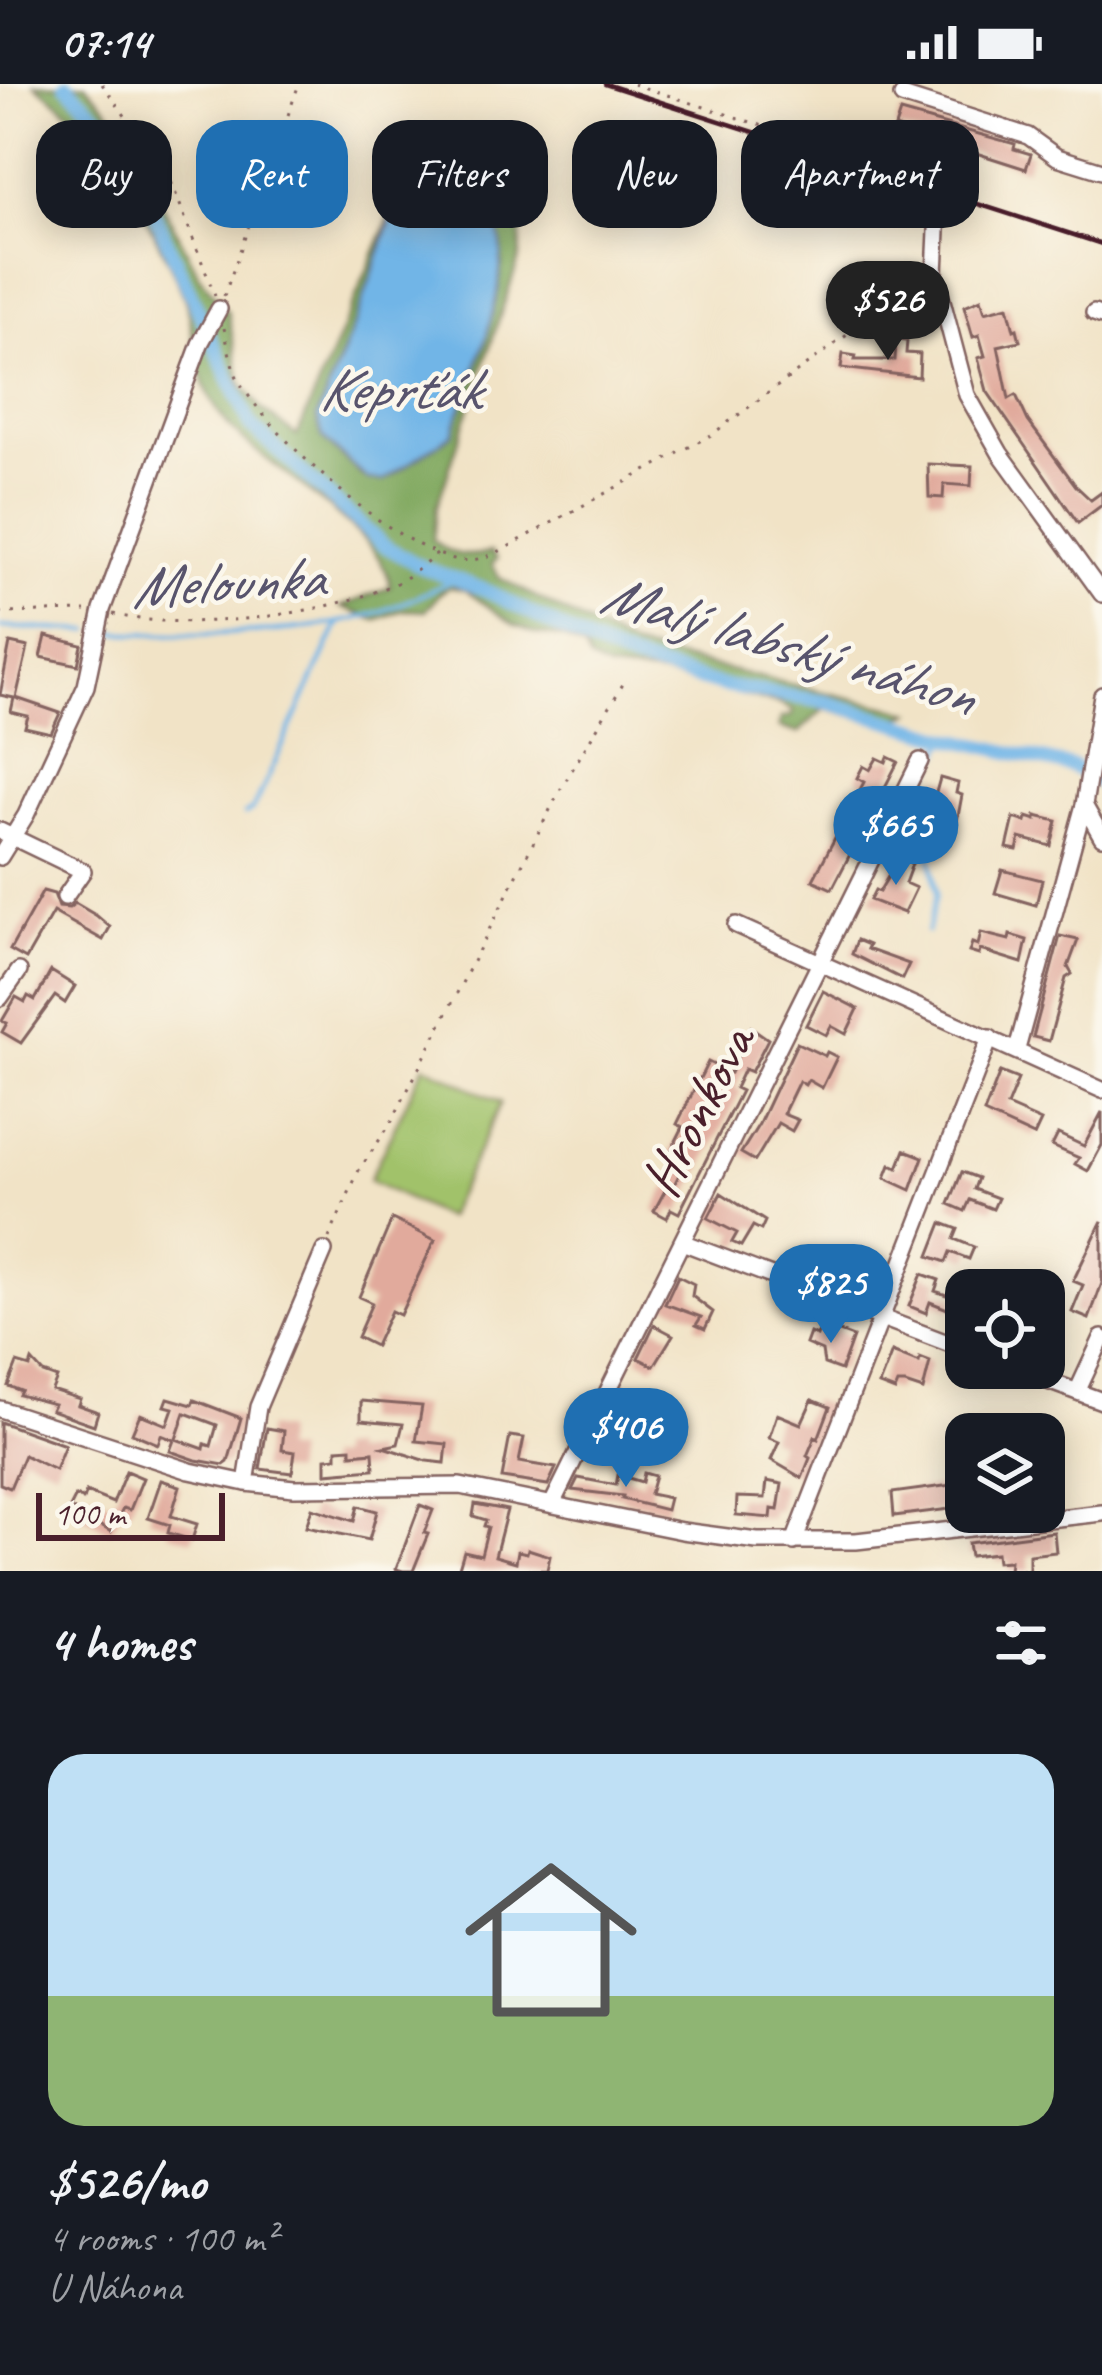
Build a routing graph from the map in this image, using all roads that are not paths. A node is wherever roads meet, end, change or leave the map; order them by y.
1 (902, 96) dead end
2 (1102, 172) edge
3 (937, 228) edge
4 (216, 314) road end
5 (1102, 594) edge
6 (1102, 694) edge
7 (920, 761) dead end
8 (1084, 805) junction
9 (6, 834) edge
10 (1102, 838) edge
11 (0, 856) edge
12 (65, 898) dead end
13 (736, 925) dead end
14 (821, 964) junction
15 (19, 971) dead end
16 (0, 998) edge
17 (991, 1038) junction
18 (1017, 1049) junction
19 (1102, 1090) edge
20 (682, 1242) junction
21 (324, 1251) road end
22 (884, 1319) junction
23 (1102, 1338) edge
24 (945, 1342) edge
25 (1065, 1388) edge
26 (1077, 1392) junction
27 (1102, 1401) edge
28 (0, 1409) edge
29 (246, 1483) junction
30 (554, 1502) junction
31 (1102, 1514) edge
32 (794, 1542) junction

1 - 2 street
3 - 5 street
4 - 9 street
6 - 8 street
7 - 14 street, Hronkova
8 - 10 street
8 - 18 street
9 - 11 street
9 - 12 street
13 - 14 street
14 - 17 street
14 - 20 street, Hronkova
15 - 16 street
17 - 18 street
17 - 22 street
18 - 19 street
20 - 22 street
20 - 30 street, Hronkova
21 - 29 street
22 - 24 street
22 - 32 street
23 - 26 street
25 - 26 street
26 - 27 street
28 - 29 street
29 - 30 street
30 - 32 street
31 - 32 street

